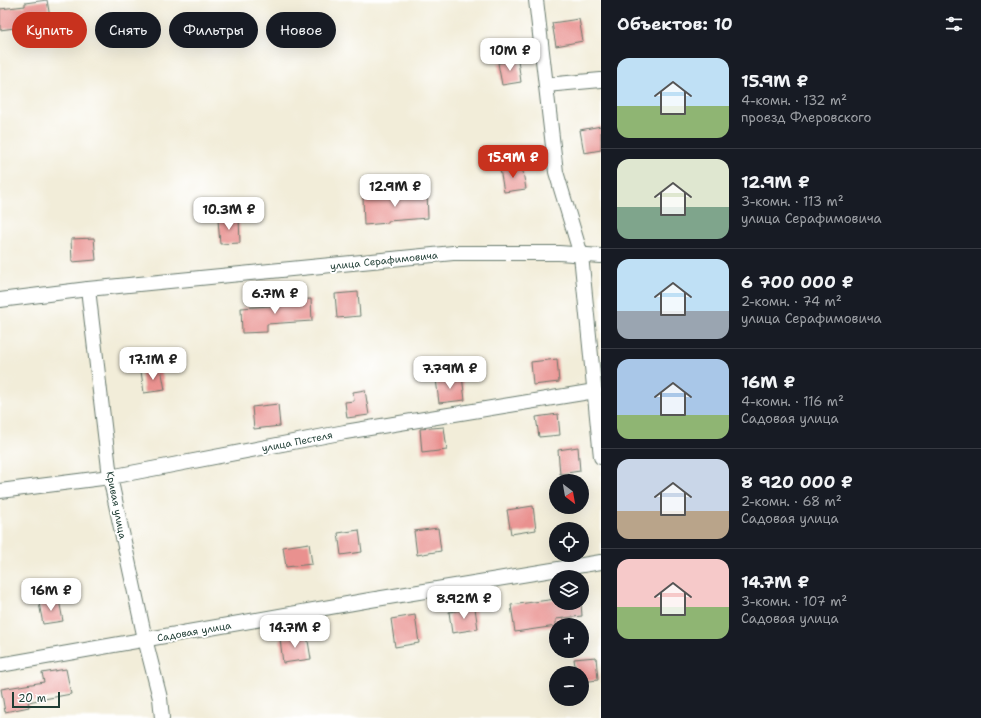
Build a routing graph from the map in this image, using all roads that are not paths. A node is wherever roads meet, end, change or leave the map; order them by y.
1 (536, 0) edge
2 (601, 80) edge
3 (546, 85) junction
4 (581, 255) junction
5 (601, 256) edge
6 (88, 289) junction
7 (0, 300) edge
8 (595, 391) junction
9 (601, 457) edge
10 (110, 477) junction
11 (0, 491) edge
12 (601, 562) edge
13 (145, 639) junction
14 (0, 665) edge
15 (162, 718) edge

1 - 3 street
2 - 3 street
3 - 4 street
4 - 5 street, улица Серафимовича
4 - 6 street, улица Серафимовича
4 - 8 street
6 - 7 street, улица Серафимовича
6 - 10 street, Кривая улица
8 - 9 street
8 - 10 street, улица Пестеля
10 - 11 street, улица Пестеля
10 - 13 street, Кривая улица
12 - 13 street, Садовая улица
13 - 14 street, Садовая улица
13 - 15 street, Кривая улица

